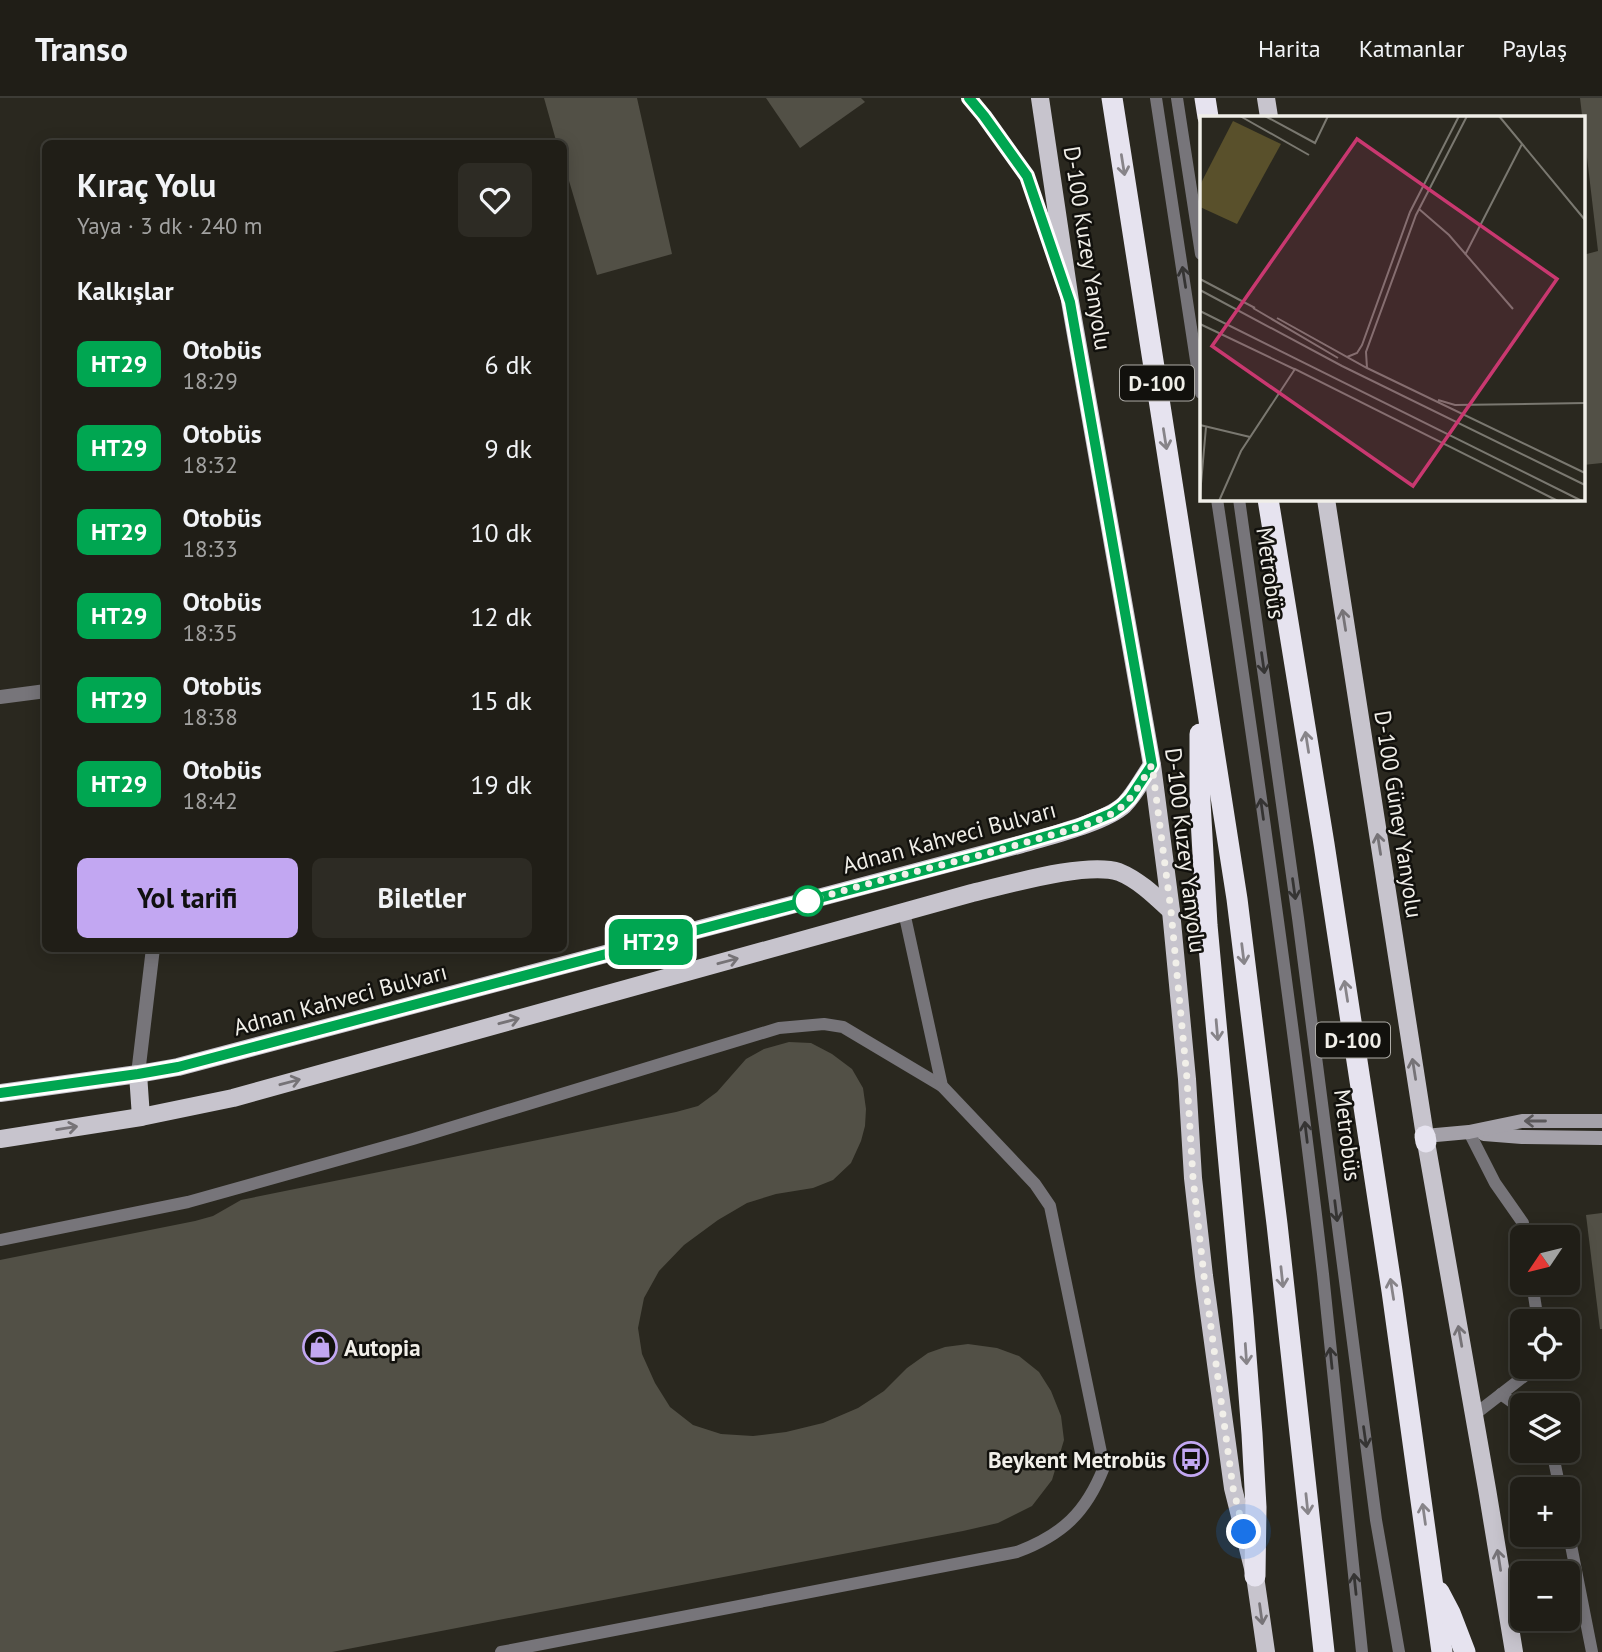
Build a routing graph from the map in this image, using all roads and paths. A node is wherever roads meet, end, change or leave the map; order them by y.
1 (969, 98) edge
2 (1040, 98) edge
3 (1112, 98) edge
4 (1156, 98) edge
5 (1177, 98) edge
6 (1205, 98) edge
7 (1266, 98) edge
8 (1208, 116) edge
9 (1269, 116) edge
10 (1200, 248) edge
11 (1070, 302) junction
12 (1200, 386) edge
13 (1217, 500) edge
14 (1239, 500) edge
15 (1268, 500) edge
16 (1326, 500) edge
17 (1200, 669) junction
18 (42, 692) edge
19 (0, 697) edge
20 (1152, 765) junction
21 (1171, 911) junction
22 (904, 912) junction
23 (153, 952) edge
24 (138, 1074) junction
25 (942, 1086) junction
26 (0, 1093) edge
27 (141, 1117) junction
28 (1602, 1122) edge
29 (1469, 1132) junction
30 (1602, 1138) edge
31 (0, 1139) edge
32 (1425, 1139) junction
33 (1523, 1225) edge
34 (0, 1240) edge
35 (1520, 1379) edge
36 (1501, 1394) junction
37 (1510, 1400) edge
38 (1474, 1415) junction
39 (1571, 1547) edge
40 (1255, 1576) junction
41 (1433, 1581) junction
42 (501, 1652) edge
43 (1266, 1652) edge
44 (1324, 1652) edge
45 (1362, 1652) edge
46 (1399, 1652) edge
47 (1442, 1652) edge
48 (1465, 1652) edge
49 (1514, 1652) edge
50 (1592, 1652) edge

1 - 11 main road
2 - 11 main road, D-100 Kuzey Yanyolu
3 -> 17 highway, D-100
12 -> 4 lane
5 - 10 lane
6 - 8 highway
7 - 9 main road
11 - 20 main road, D-100 Kuzey Yanyolu
45 -> 13 lane, Metrobüs
14 -> 46 lane, Metrobüs
41 -> 15 highway, D-100
32 -> 16 main road, D-100 Güney Yanyolu
17 -> 40 highway
17 -> 44 highway, D-100
18 - 19 street
20 - 21 main road, D-100 Kuzey Yanyolu
20 - 24 main road, Adnan Kahveci Bulvarı
21 - 22 main road
21 - 40 main road, D-100 Kuzey Yanyolu
22 - 25 lane
27 -> 22 main road
23 - 24 street
24 - 26 main road, Adnan Kahveci Bulvarı
24 - 27 main road
25 - 34 lane
25 - 42 lane
31 -> 27 main road
28 -> 29 main road
29 - 30 main road
29 - 32 main road
29 - 33 lane
38 -> 32 main road, D-100 Güney Yanyolu
35 - 36 lane
36 - 37 lane
36 - 38 lane
49 -> 38 main road, D-100 Güney Yanyolu
39 - 50 lane
40 -> 43 main road, D-100 Kuzey Yanyolu
41 - 47 highway, D-100
41 - 48 highway

